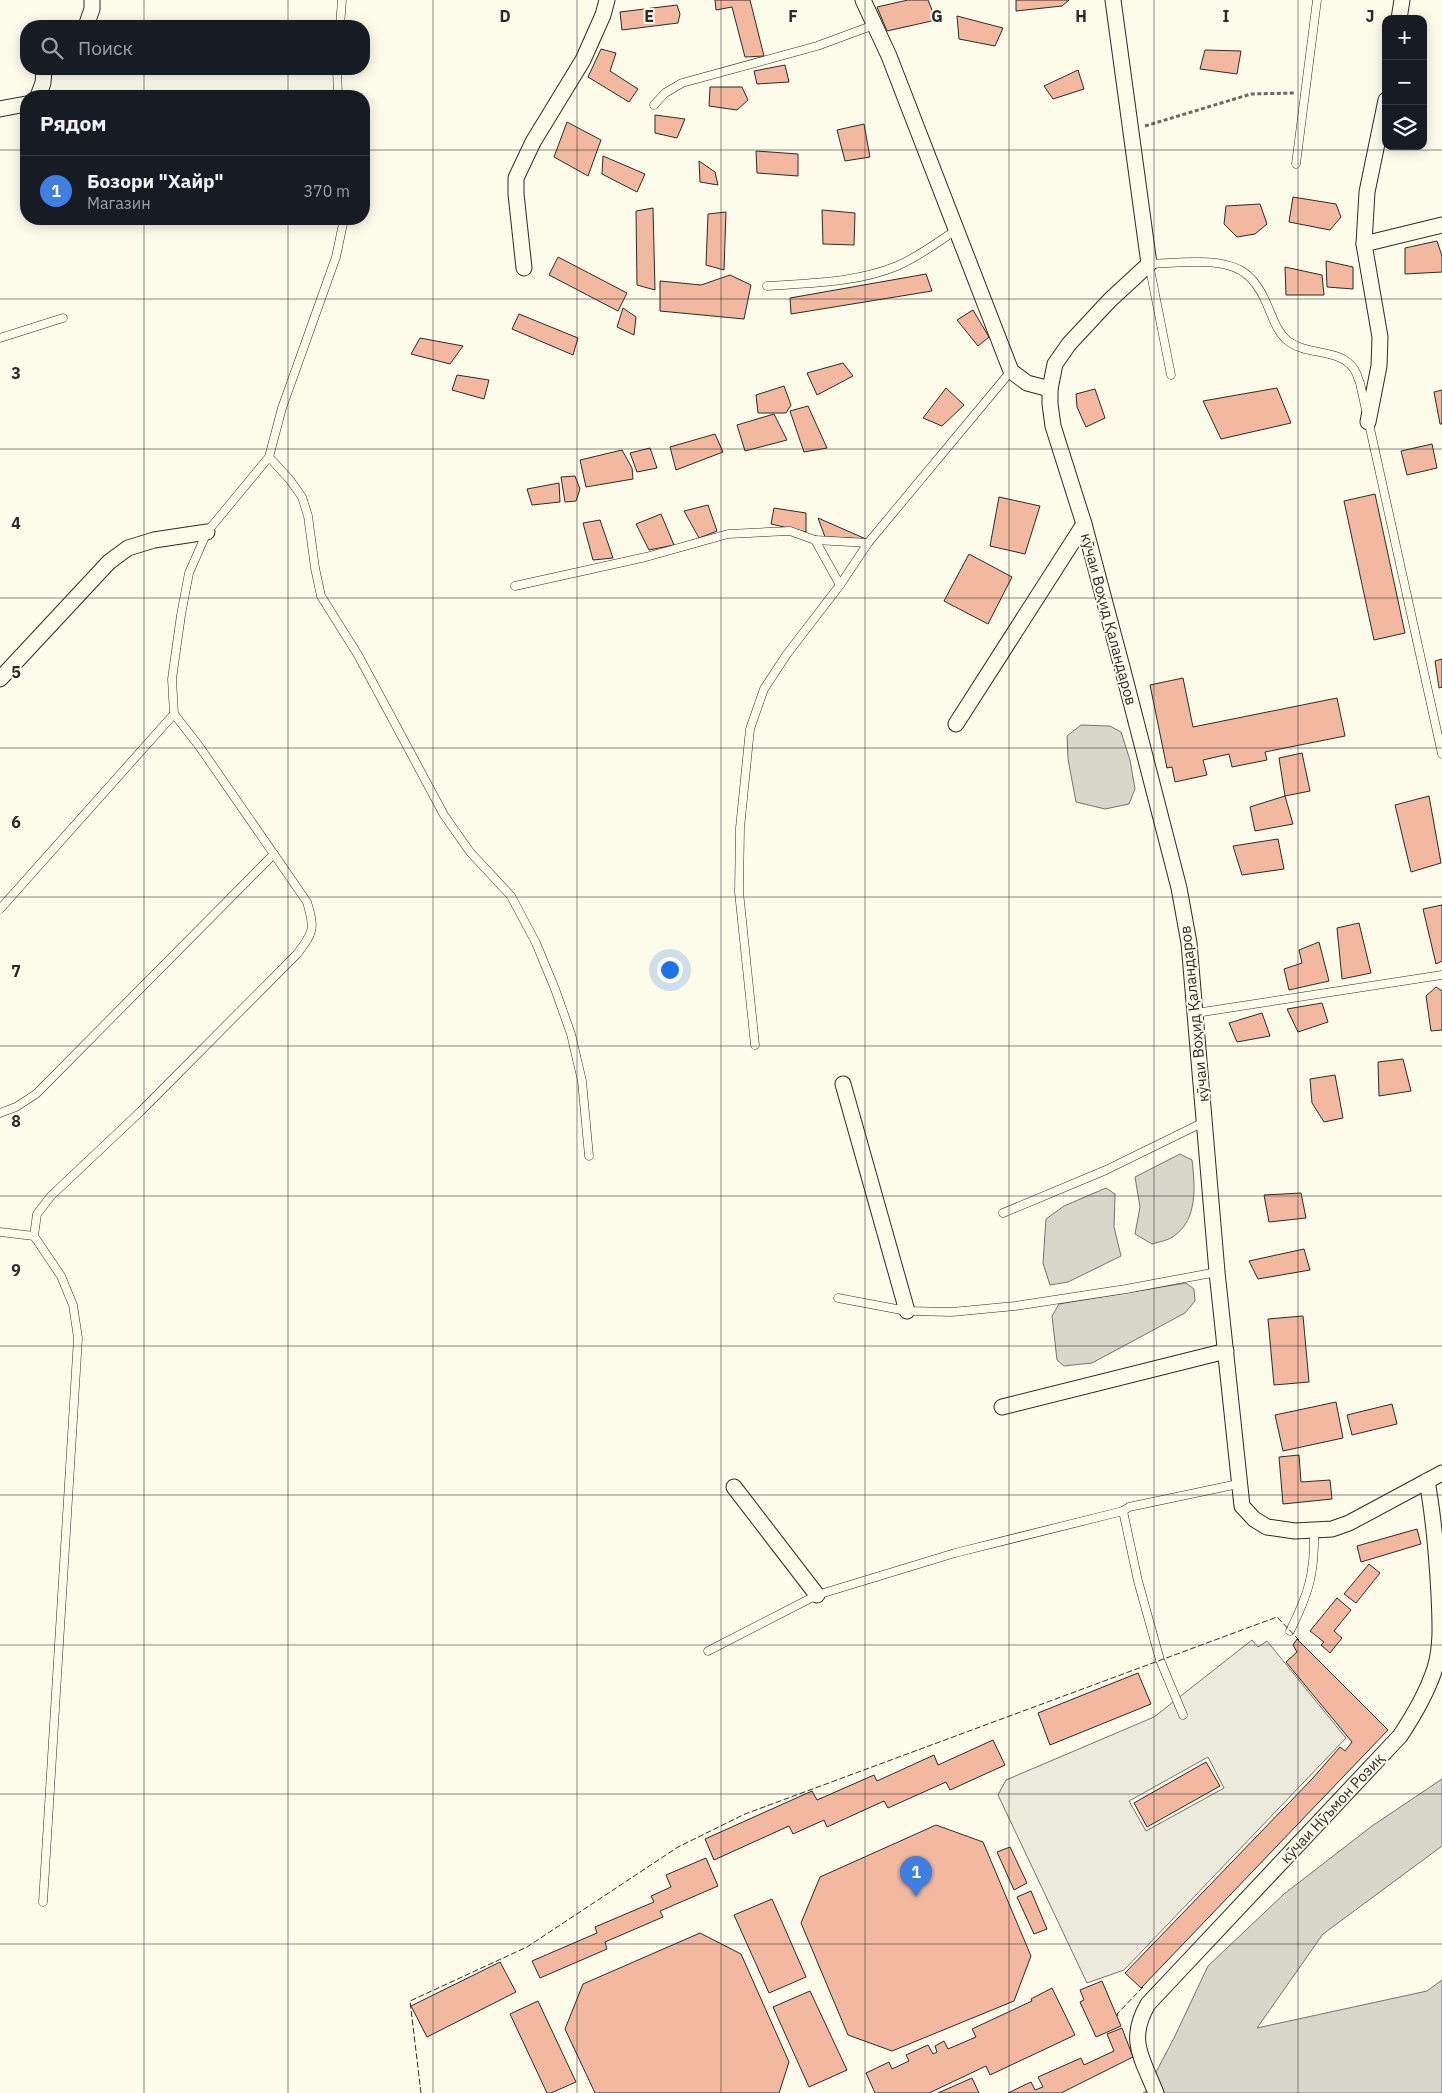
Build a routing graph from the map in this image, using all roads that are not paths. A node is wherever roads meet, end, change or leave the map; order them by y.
1 (92, 0) edge
2 (342, 0) edge
3 (607, 0) edge
4 (863, 0) edge
5 (1113, 0) edge
6 (1317, 0) edge
7 (1402, 0) edge
8 (1400, 15) edge
9 (88, 20) edge
10 (340, 20) edge
11 (874, 25) junction
12 (44, 75) edge
13 (337, 75) edge
14 (40, 90) edge
15 (338, 90) edge
16 (20, 105) edge
17 (654, 105) dead end
18 (1385, 105) edge
19 (0, 109) edge
20 (1296, 164) dead end
21 (343, 225) edge
22 (1442, 225) edge
23 (956, 230) junction
24 (1364, 244) junction
25 (1149, 264) junction
26 (524, 268) dead end
27 (767, 286) dead end
28 (62, 318) dead end
29 (0, 338) edge
30 (1011, 371) junction
31 (1171, 375) dead end
32 (1050, 389) junction
33 (1368, 422) junction
34 (269, 457) junction
35 (1084, 524) junction
36 (207, 532) junction
37 (815, 540) junction
38 (868, 543) junction
39 (840, 585) junction
40 (515, 586) dead end
41 (0, 679) edge
42 (174, 714) junction
43 (956, 724) dead end
44 (1442, 754) edge
45 (274, 854) junction
46 (0, 909) edge
47 (1442, 975) edge
48 (1196, 1013) junction
49 (755, 1045) dead end
50 (842, 1084) dead end
51 (0, 1113) edge
52 (1204, 1122) junction
53 (589, 1156) dead end
54 (1003, 1213) dead end
55 (0, 1232) edge
56 (34, 1236) junction
57 (1217, 1272) junction
58 (838, 1298) dead end
59 (907, 1311) junction
60 (1226, 1351) junction
61 (1002, 1407) dead end
62 (1442, 1473) edge
63 (1427, 1481) junction
64 (1238, 1484) junction
65 (734, 1487) dead end
66 (1124, 1511) junction
67 (1314, 1531) junction
68 (817, 1595) junction
69 (1290, 1630) dead end
70 (708, 1651) dead end
71 (1183, 1715) dead end
72 (43, 1902) dead end
73 (1156, 2093) edge

1 - 9 street
2 - 10 lane
3 - 26 street
4 - 11 street
5 - 25 street
6 - 20 lane
7 - 8 street
11 - 17 lane
11 - 23 street
12 - 14 street
13 - 15 lane
16 - 19 street
18 - 24 street
21 - 34 lane
22 - 24 street
23 - 27 lane
23 - 30 street
24 - 33 street
25 - 31 lane
25 - 32 street, кӯчаи Воҳид Қаландаров
25 - 33 lane
28 - 29 lane
30 - 32 street
30 - 38 lane
32 - 35 street, кӯчаи Воҳид Қаландаров
33 - 44 lane
34 - 36 lane
34 - 53 lane
35 - 43 street
35 - 48 street, кӯчаи Воҳид Қаландаров
36 - 41 street
36 - 42 lane
37 - 38 lane
37 - 39 lane
37 - 40 lane
38 - 39 lane
39 - 49 lane
42 - 45 lane
42 - 46 lane
45 - 51 lane
45 - 56 lane
47 - 48 lane
48 - 52 street, кӯчаи Воҳид Қаландаров
50 - 59 street
52 - 54 lane
52 - 57 street, кӯчаи Воҳид Қаландаров
55 - 56 lane
56 - 72 lane
57 - 59 lane
57 - 60 street, кӯчаи Воҳид Қаландаров
58 - 59 lane
60 - 61 street
60 - 64 street, кӯчаи Воҳид Қаландаров
62 - 63 street, кӯчаи Воҳид Қаландаров
63 - 67 street, кӯчаи Воҳид Қаландаров
63 - 73 street, кӯчаи Нӯъмон Розиқ
64 - 66 lane
64 - 67 street, кӯчаи Воҳид Қаландаров
65 - 68 street
66 - 68 lane
66 - 71 lane
67 - 69 lane
68 - 70 lane

